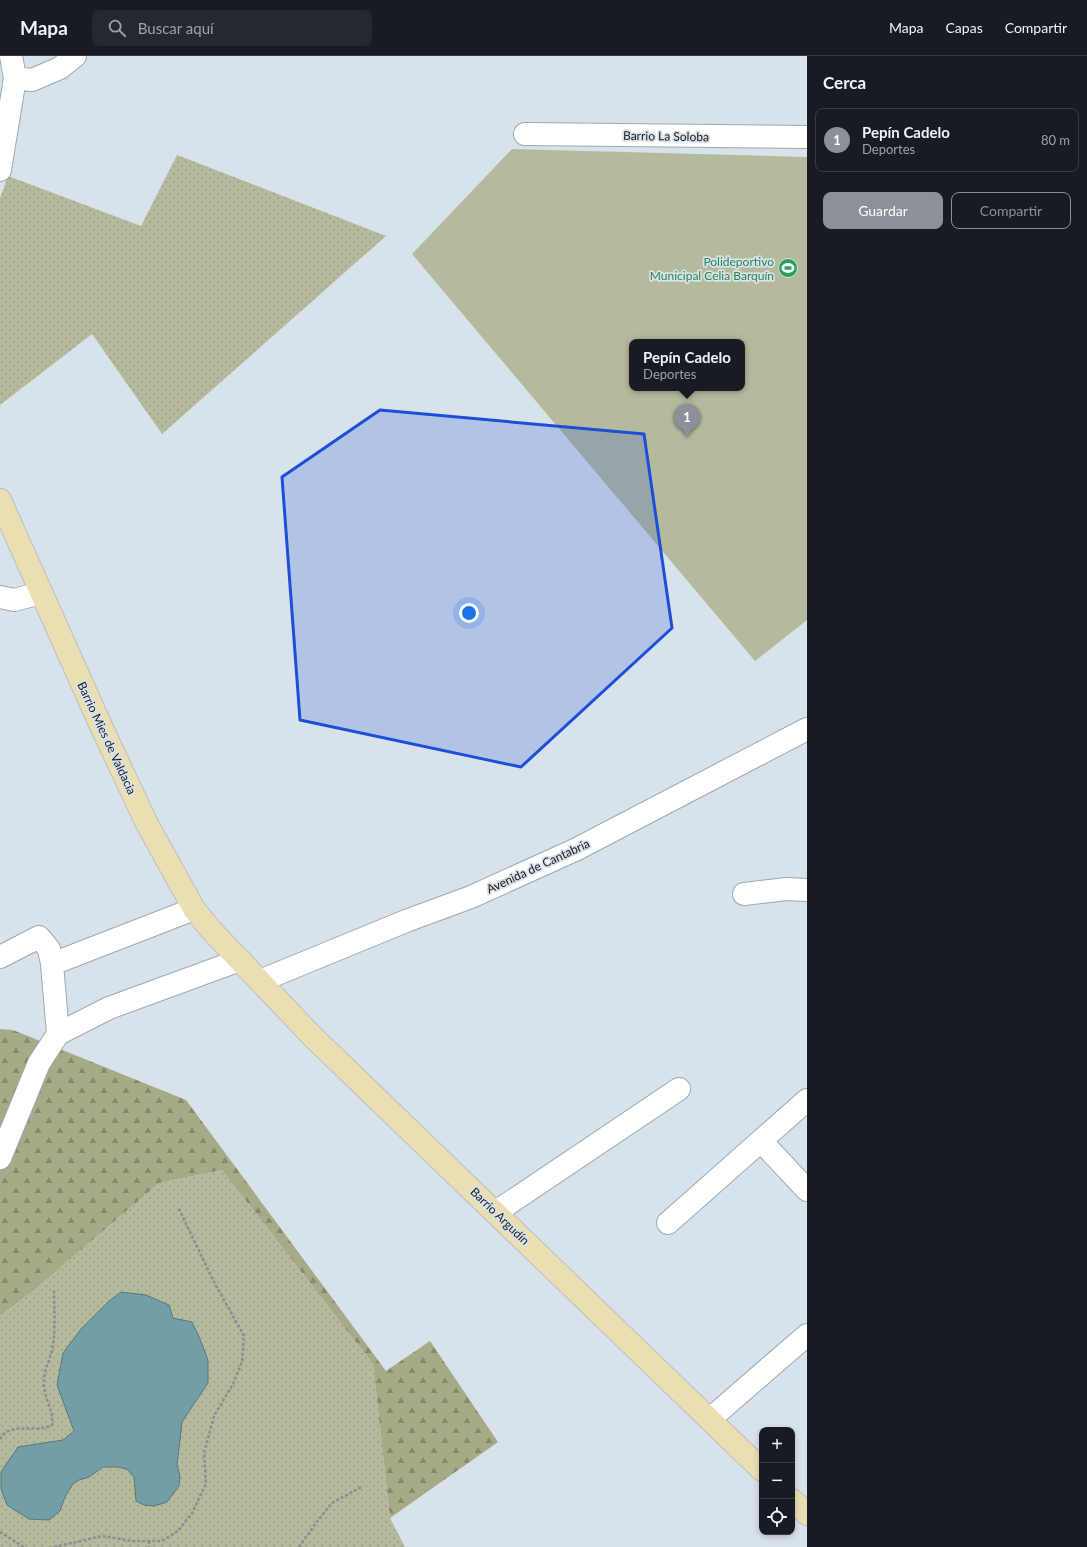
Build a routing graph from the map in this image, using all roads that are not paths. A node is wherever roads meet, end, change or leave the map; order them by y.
1 (11, 56) edge
2 (75, 56) edge
3 (15, 78) junction
4 (525, 134) dead end
5 (807, 137) edge
6 (0, 170) edge
7 (0, 500) edge
8 (41, 593) junction
9 (0, 597) edge
10 (807, 729) edge
11 (807, 890) edge
12 (744, 894) dead end
13 (194, 909) junction
14 (0, 956) edge
15 (240, 960) junction
16 (52, 964) junction
17 (260, 981) junction
18 (58, 1034) junction
19 (679, 1089) dead end
20 (807, 1100) edge
21 (761, 1141) junction
22 (0, 1158) edge
23 (807, 1190) edge
24 (496, 1212) junction
25 (668, 1223) dead end
26 (807, 1335) edge
27 (710, 1419) junction
28 (759, 1467) edge
29 (795, 1503) edge
30 (807, 1514) edge

1 - 3 street
2 - 3 street
3 - 6 street
4 - 5 street, Barrio La Soloba
7 - 8 main road, Barrio Mies de Valdacia
8 - 9 street
8 - 13 main road, Barrio Mies de Valdacia
10 - 17 street, Avenida de Cantabria
11 - 12 street
13 - 15 main road, Barrio Mies de Valdacia
13 - 16 street
14 - 16 street
15 - 17 main road, Barrio Argudín
15 - 18 street
16 - 18 street
17 - 24 main road, Barrio Argudín
18 - 22 street
19 - 24 street
20 - 21 street
21 - 23 street
21 - 25 street
24 - 27 main road, Barrio Argudín
26 - 27 street
27 - 28 main road, Barrio Argudín
29 - 30 main road

